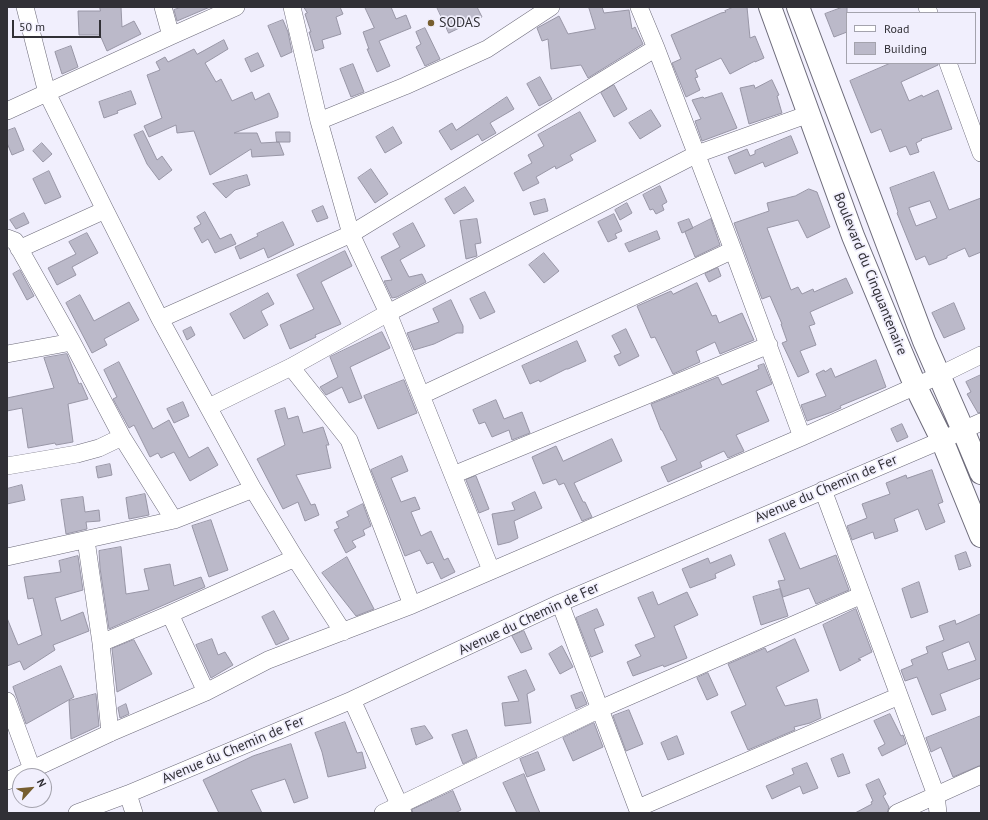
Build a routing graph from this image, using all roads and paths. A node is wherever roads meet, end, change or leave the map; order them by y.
1 (25, 7) edge
2 (163, 7) edge
3 (236, 7) edge
4 (292, 7) edge
5 (552, 7) edge
6 (639, 7) edge
7 (770, 7) edge
8 (798, 7) edge
9 (171, 36) junction
10 (656, 48) junction
11 (948, 64) edge
12 (47, 93) junction
13 (7, 112) edge
14 (809, 114) junction
15 (319, 121) junction
16 (981, 153) edge
17 (697, 154) junction
18 (105, 210) junction
19 (351, 234) junction
20 (13, 243) edge
21 (733, 250) junction
22 (388, 313) junction
23 (160, 319) junction
24 (72, 342) junction
25 (769, 345) junction
26 (7, 354) edge
27 (981, 355) edge
28 (291, 367) junction
29 (938, 376) junction
30 (915, 385) junction
31 (422, 395) junction
32 (209, 407) junction
33 (972, 426) edge
34 (122, 437) junction
35 (802, 437) junction
36 (942, 440) junction
37 (7, 466) edge
38 (981, 473) edge
39 (453, 475) junction
40 (253, 489) junction
41 (823, 490) junction
42 (174, 520) junction
43 (981, 536) edge
44 (86, 540) junction
45 (7, 557) edge
46 (295, 558) junction
47 (491, 570) junction
48 (862, 595) junction
49 (560, 603) junction
50 (412, 605) junction
51 (170, 614) junction
52 (343, 632) junction
53 (101, 643) junction
54 (206, 692) junction
55 (899, 696) junction
56 (352, 700) junction
57 (7, 701) edge
58 (600, 709) junction
59 (110, 733) junction
60 (32, 768) edge
61 (34, 768) edge
62 (981, 776) edge
63 (128, 794) junction
64 (936, 796) junction
65 (401, 809) edge
66 (638, 810) edge
67 (76, 813) edge
68 (134, 813) edge
69 (383, 813) edge
70 (897, 813) edge
71 (938, 813) edge

1 - 12 street
2 - 9 street
3 - 9 street
4 - 15 street
5 - 15 street
6 - 10 street
7 - 14 main road, Boulevard du Cinquantenaire
8 - 29 main road, Boulevard du Cinquantenaire
9 - 12 street
10 - 17 street
10 - 19 street
11 - 16 street
12 - 13 street
12 - 18 street
14 - 17 street
14 - 30 main road, Boulevard du Cinquantenaire
15 - 19 street
17 - 21 street
17 - 22 street
18 - 20 street
18 - 23 street
19 - 22 street
19 - 23 street
20 - 24 street
21 - 25 street
21 - 31 street
22 - 28 street
22 - 31 street
23 - 32 street
24 - 26 street
24 - 34 street
25 - 35 street
25 - 39 street
27 - 29 street
28 - 32 street
28 - 50 street
29 - 30 street
29 - 33 main road, Boulevard du Cinquantenaire
30 - 35 street
30 - 36 main road, Boulevard du Cinquantenaire
31 - 39 street
32 - 40 street
33 - 36 street, Avenue du Chemin de Fer
33 - 38 main road, Boulevard du Cinquantenaire
34 - 37 street
34 - 42 street
35 - 47 street
36 - 41 street, Avenue du Chemin de Fer
36 - 43 main road, Boulevard du Cinquantenaire
39 - 47 street
40 - 42 street
40 - 46 street
41 - 48 street
41 - 49 street, Avenue du Chemin de Fer
42 - 44 street
44 - 45 street
44 - 53 street
46 - 51 street
46 - 52 street
47 - 50 street
48 - 55 street
48 - 58 street
49 - 56 street, Avenue du Chemin de Fer
49 - 58 street
50 - 52 street
51 - 53 street
51 - 54 street
52 - 54 street
53 - 59 street
54 - 59 street
55 - 64 street
55 - 66 street
56 - 63 street, Avenue du Chemin de Fer
56 - 65 street
57 - 60 street
58 - 65 street
58 - 66 street
59 - 61 street
62 - 64 street
63 - 67 street, Avenue du Chemin de Fer
63 - 68 street
64 - 70 street
64 - 71 street
65 - 69 street

